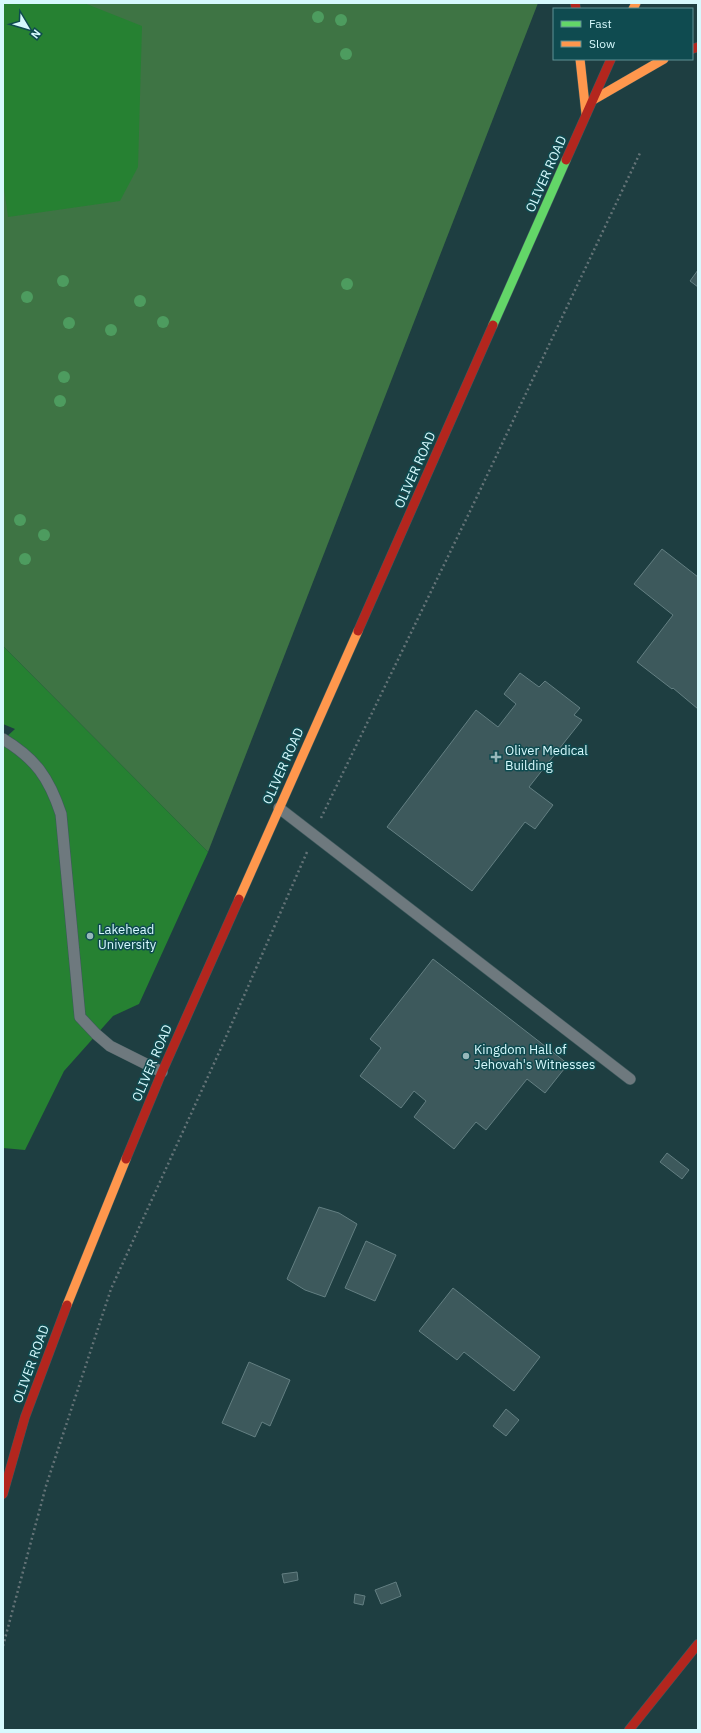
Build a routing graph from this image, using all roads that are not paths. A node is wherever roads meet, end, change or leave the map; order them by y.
1 (580, 60) edge
2 (611, 60) edge
3 (662, 60) edge
4 (593, 100) junction
5 (586, 116) junction
6 (3, 739) edge
7 (279, 808) junction
8 (162, 1072) junction
9 (630, 1078) dead end
10 (3, 1494) edge
11 (698, 1644) edge
12 (628, 1730) edge

1 - 5 main road
2 - 4 main road, OLIVER ROAD
3 - 4 main road
4 - 5 main road, OLIVER ROAD
5 - 7 main road, OLIVER ROAD
6 - 8 lane
7 - 8 main road, OLIVER ROAD
7 - 9 lane
8 - 10 main road, OLIVER ROAD
11 - 12 main road

